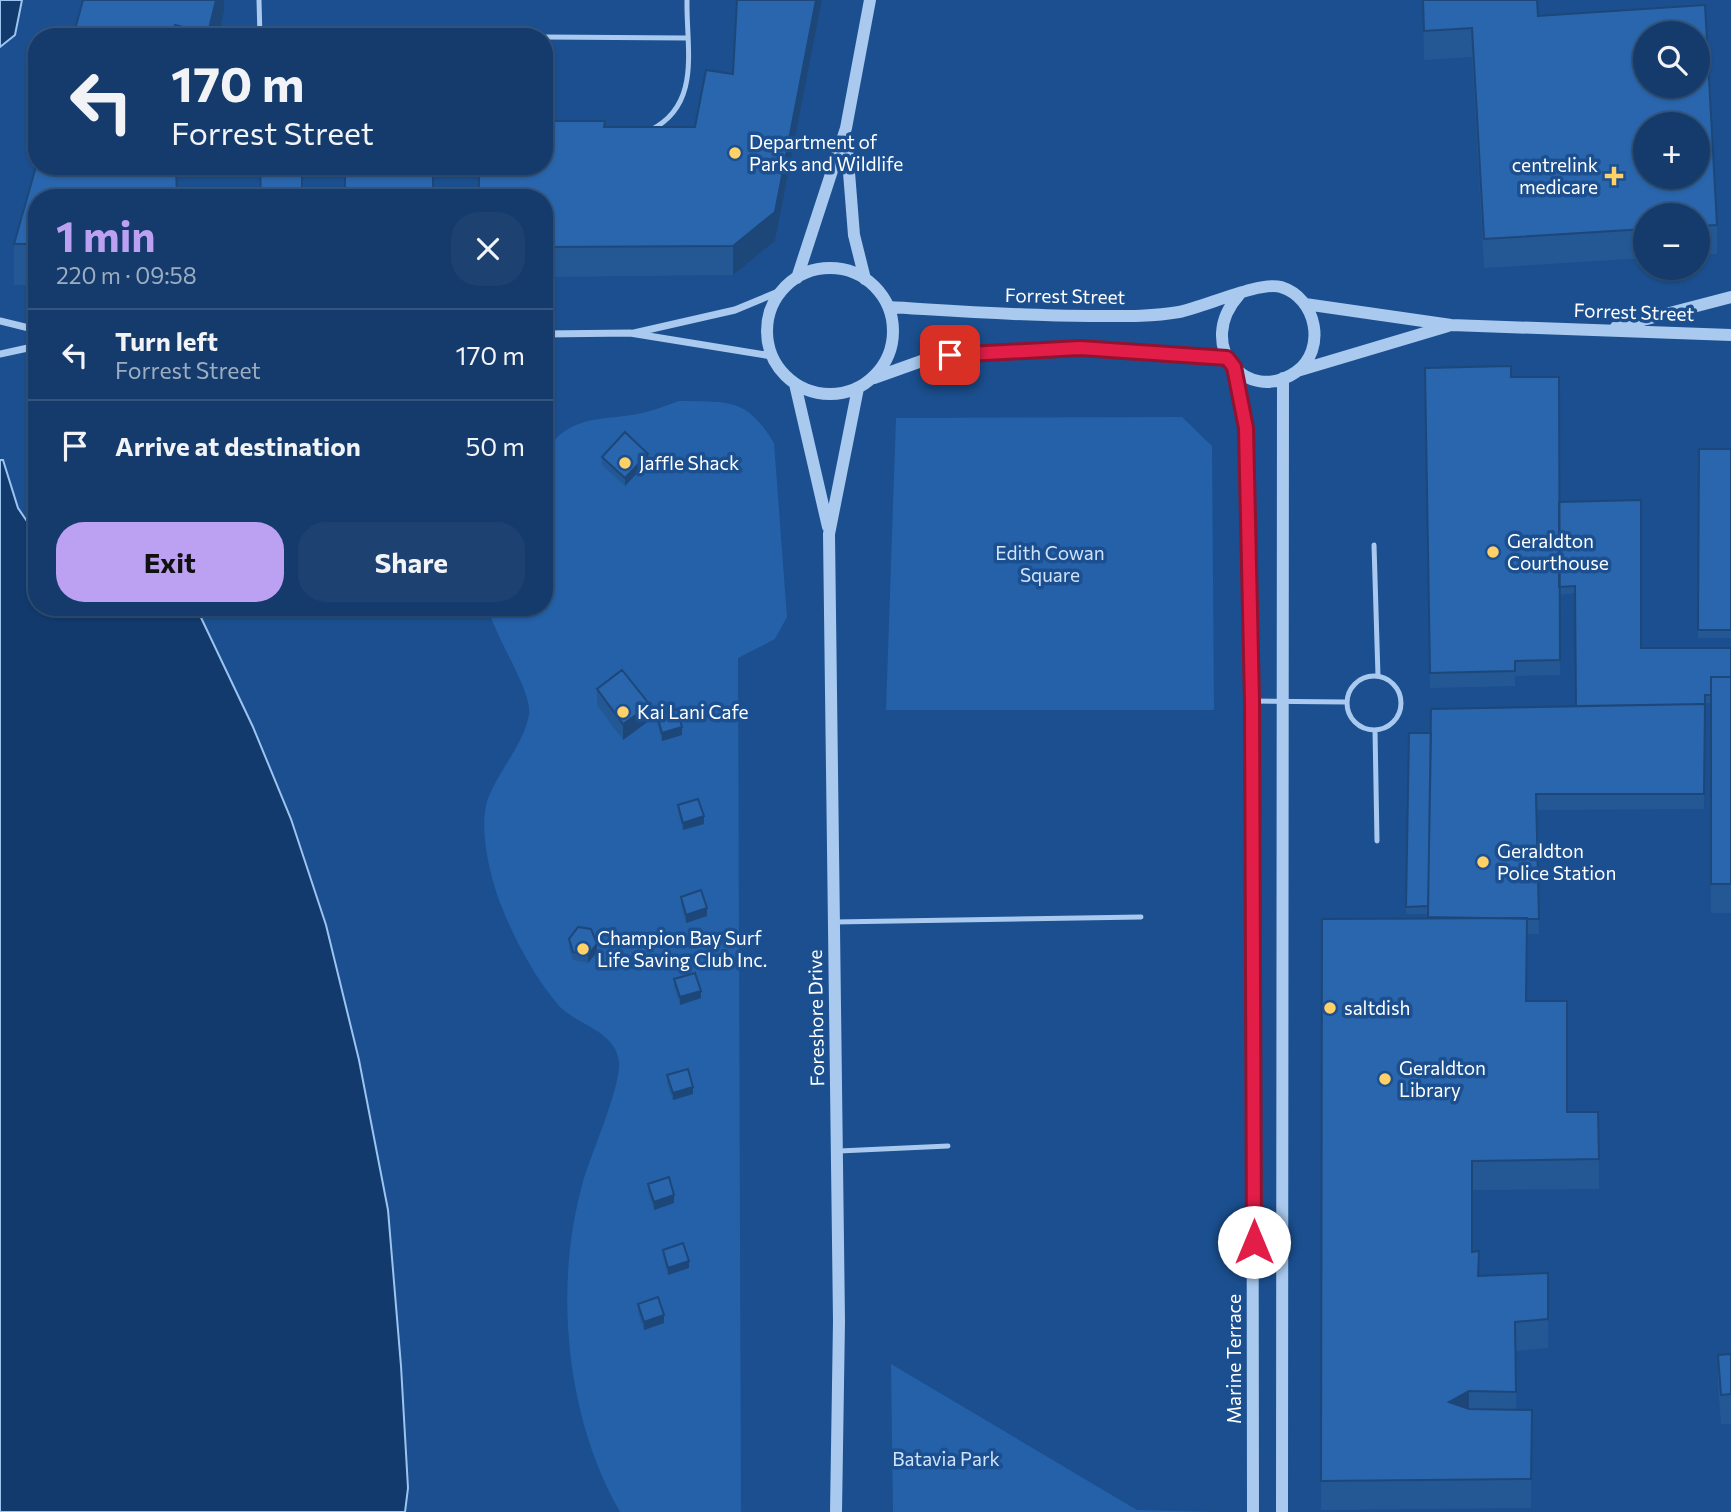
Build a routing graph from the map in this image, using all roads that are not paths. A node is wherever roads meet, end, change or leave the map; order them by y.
1 (259, 0) edge
2 (687, 0) edge
3 (870, 0) edge
4 (260, 28) edge
5 (553, 37) edge
6 (687, 38) junction
7 (846, 128) junction
8 (646, 133) edge
9 (797, 278) junction
10 (865, 279) junction
11 (783, 290) junction
12 (1239, 295) junction
13 (1731, 296) edge
14 (1305, 304) junction
15 (889, 307) junction
16 (0, 321) edge
17 (1451, 325) junction
18 (28, 328) edge
19 (1603, 331) junction
20 (553, 334) edge
21 (630, 334) junction
22 (1731, 335) edge
23 (28, 348) edge
24 (0, 354) edge
25 (772, 356) junction
26 (1230, 362) junction
27 (1297, 371) junction
28 (1283, 379) junction
29 (870, 380) junction
30 (795, 384) junction
31 (858, 388) junction
32 (829, 534) junction
33 (1374, 545) dead end
34 (1378, 676) junction
35 (1252, 701) junction
36 (1281, 701) junction
37 (1346, 702) junction
38 (1375, 730) junction
39 (1377, 841) dead end
40 (1141, 917) dead end
41 (834, 922) junction
42 (948, 1146) dead end
43 (837, 1152) junction
44 (838, 1508) edge
45 (1253, 1512) edge
46 (1282, 1512) edge

1 - 4 lane
2 - 6 lane
3 - 7 street
5 - 6 lane
6 - 8 lane
7 - 9 street
7 - 10 street
9 - 10 street
9 - 11 street
10 - 15 street
11 - 21 street
11 - 25 street
12 - 14 street
12 - 15 street, Forrest Street
12 - 26 street
13 - 19 street
14 - 17 street, Forrest Street
14 - 27 street
15 - 29 street
16 - 18 street
17 - 19 street, Forrest Street
17 - 27 street, Forrest Street
19 - 22 street, Forrest Street
20 - 21 street
21 - 25 street
23 - 24 street
25 - 30 street
26 - 28 street
26 - 29 street
26 - 35 street, Marine Terrace
27 - 28 street
28 - 36 street
29 - 31 street
30 - 31 street
30 - 32 street, Foreshore Drive
31 - 32 street, Foreshore Drive
32 - 41 street, Foreshore Drive
33 - 34 lane
34 - 37 lane
34 - 38 lane
35 - 36 lane
35 - 45 street, Marine Terrace
36 - 37 lane
36 - 46 street
37 - 38 lane
38 - 39 lane
40 - 41 lane
41 - 43 street, Foreshore Drive
42 - 43 lane
43 - 44 street, Foreshore Drive

